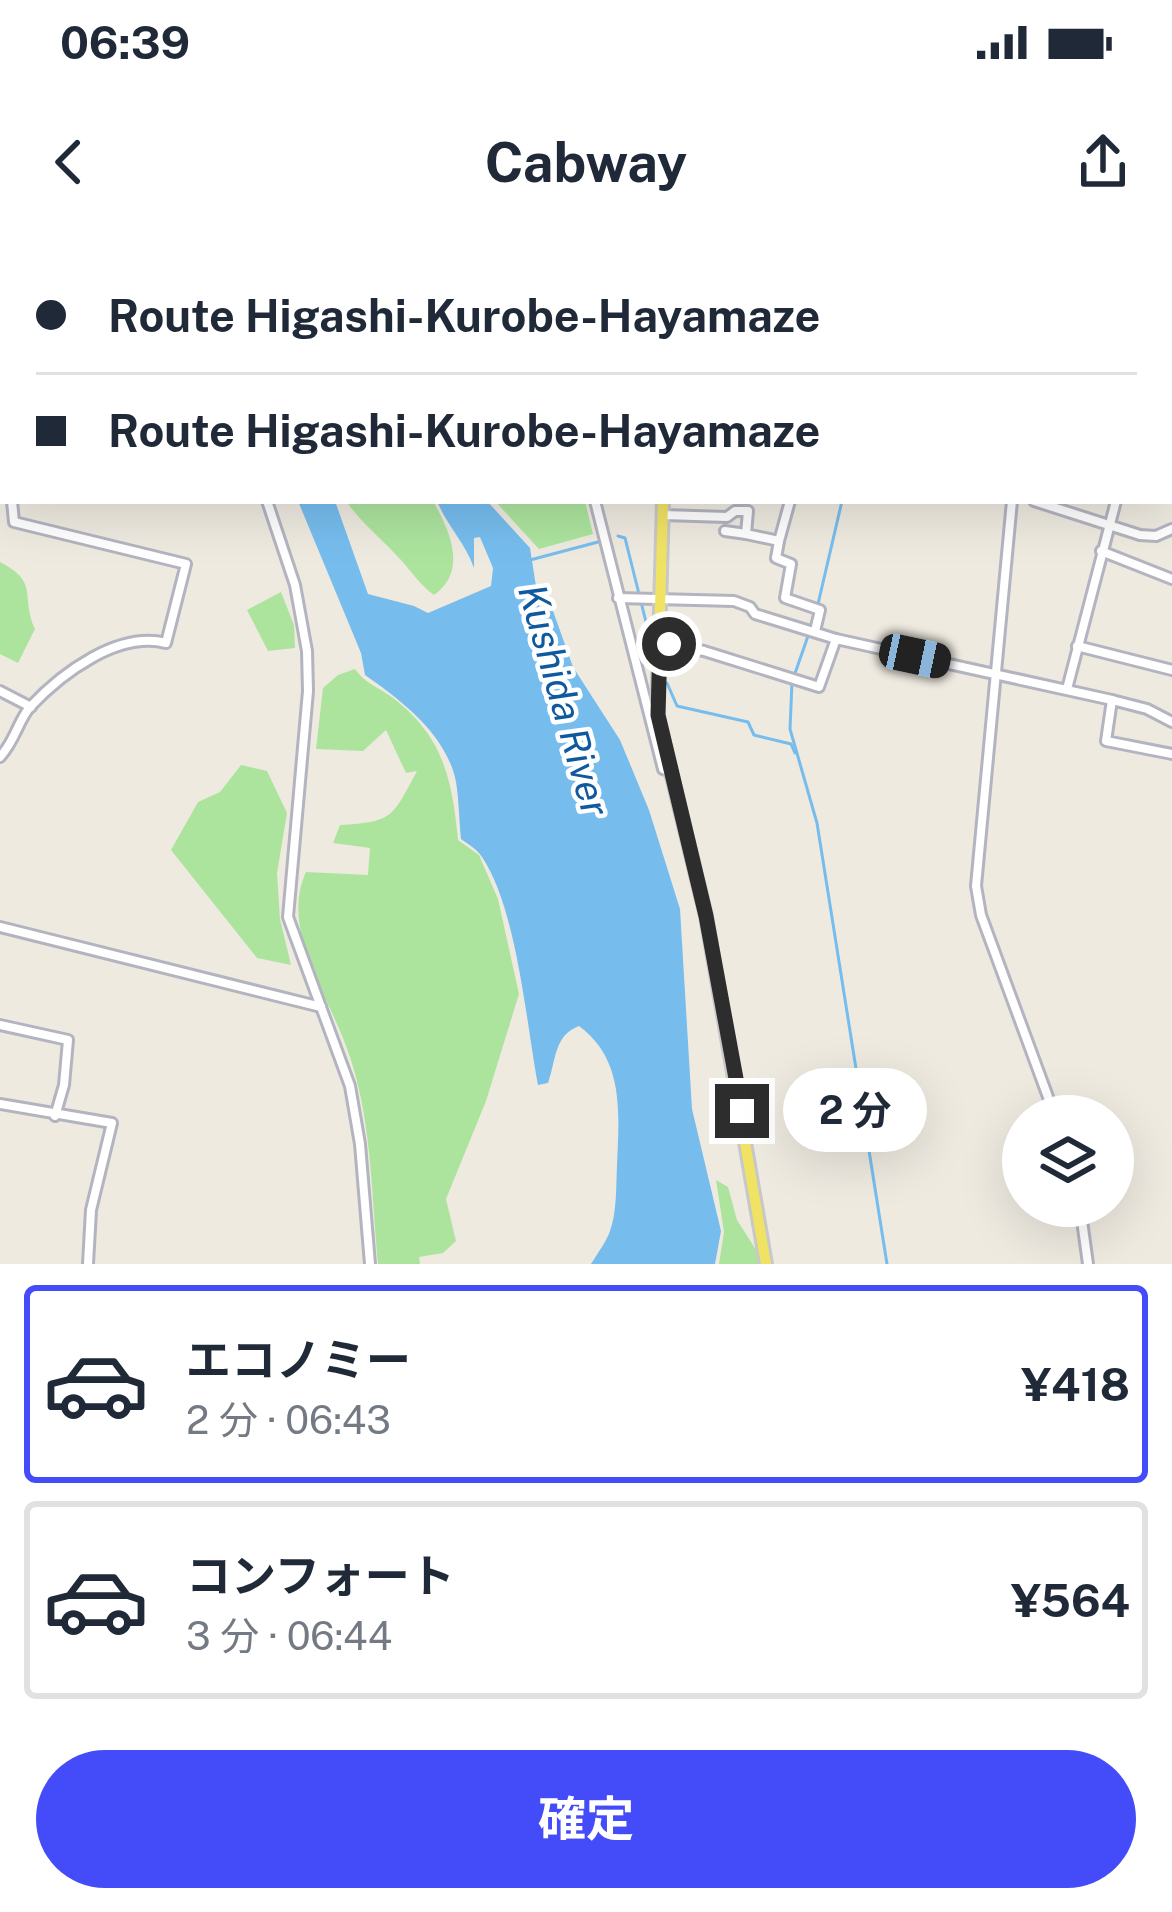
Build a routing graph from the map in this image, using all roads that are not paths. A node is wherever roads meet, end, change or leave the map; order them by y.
1 (12, 504) edge
2 (268, 504) edge
3 (596, 504) edge
4 (789, 504) edge
5 (1012, 504) edge
6 (1043, 504) edge
7 (1115, 504) edge
8 (663, 508) edge
9 (1107, 526) junction
10 (1172, 529) edge
11 (725, 531) dead end
12 (746, 534) junction
13 (779, 542) junction
14 (1101, 551) junction
15 (1172, 580) edge
16 (623, 598) junction
17 (657, 600) junction
18 (811, 630) junction
19 (836, 639) junction
20 (660, 644) junction
21 (1077, 646) junction
22 (1172, 670) edge
23 (994, 673) junction
24 (1066, 689) junction
25 (0, 691) edge
26 (1112, 700) junction
27 (31, 707) junction
28 (1172, 722) edge
29 (1172, 754) edge
30 (0, 757) edge
31 (669, 771) junction
32 (0, 927) edge
33 (322, 1008) junction
34 (0, 1025) edge
35 (1047, 1095) edge
36 (0, 1104) edge
37 (55, 1115) junction
38 (1083, 1227) edge
39 (88, 1264) edge
40 (370, 1264) edge
41 (766, 1264) edge
42 (1088, 1264) edge

1 - 27 street
2 - 33 street
3 - 16 street
4 - 13 street
5 - 23 street
6 - 9 street
7 - 9 street
8 - 12 street
8 - 17 main road
9 - 10 street
9 - 14 street
11 - 12 street
12 - 13 street
13 - 18 street
14 - 15 street
14 - 21 street
16 - 17 street
16 - 31 street
17 - 18 street
17 - 20 main road
18 - 19 street
19 - 20 street
19 - 23 street
20 - 31 main road
21 - 22 street
21 - 24 street
23 - 24 street
23 - 35 street
24 - 26 street
25 - 27 street
26 - 28 street
26 - 29 street
27 - 30 street
31 - 41 main road
32 - 33 street
33 - 40 street
34 - 37 street
36 - 37 street
37 - 39 street
38 - 42 street

